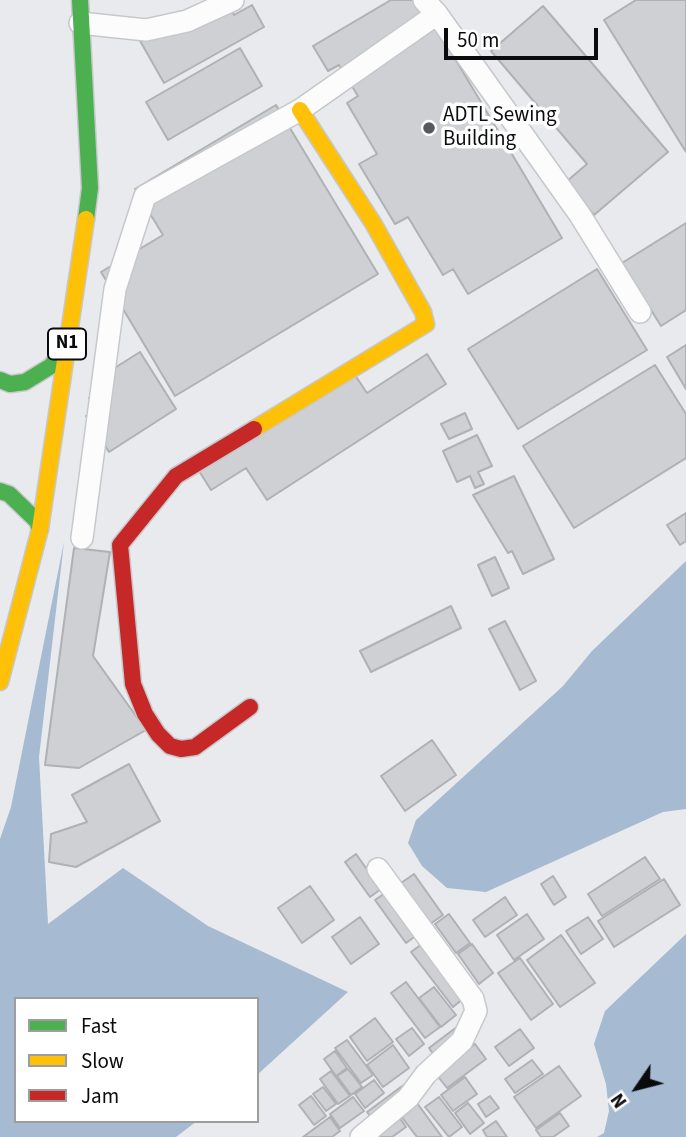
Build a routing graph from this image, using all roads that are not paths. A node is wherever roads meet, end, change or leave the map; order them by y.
1 (80, 0) edge
2 (233, 0) edge
3 (430, 7) edge
4 (80, 23) junction
5 (300, 110) junction
6 (640, 312) dead end
7 (67, 346) junction
8 (0, 380) edge
9 (0, 491) edge
10 (40, 529) junction
11 (82, 538) dead end
12 (0, 682) edge
13 (250, 707) dead end
14 (378, 869) dead end
15 (361, 1137) edge

1 - 4 main road, N1
2 - 4 street
3 - 5 street
3 - 6 street
4 - 7 main road, N1
5 - 11 street
5 - 13 main road
7 - 8 main road
7 - 10 main road, N1
9 - 10 main road
10 - 12 main road, N1
14 - 15 street

